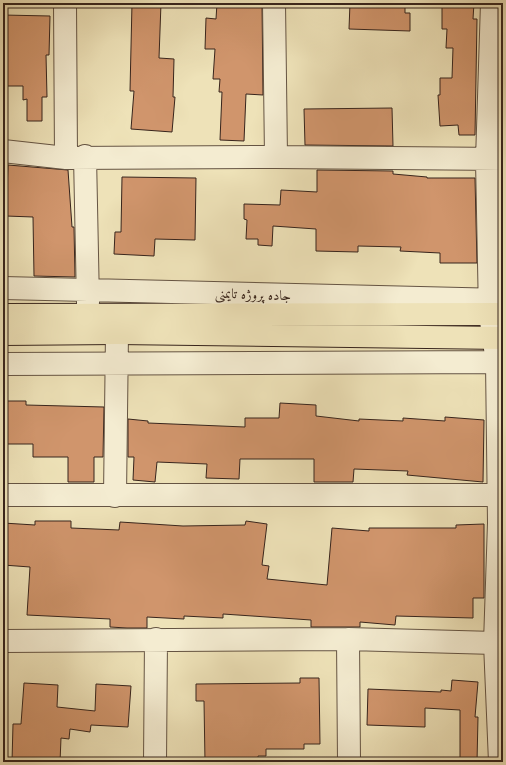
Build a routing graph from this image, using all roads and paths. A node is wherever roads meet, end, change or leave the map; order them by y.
1 (65, 3) edge
2 (274, 3) edge
3 (492, 3) edge
4 (3, 151) edge
5 (75, 157) junction
6 (276, 157) junction
7 (495, 159) edge
8 (3, 288) edge
9 (88, 289) junction
10 (496, 307) edge
11 (88, 313) junction
12 (3, 314) edge
13 (117, 333) junction
14 (3, 334) edge
15 (498, 338) edge
16 (118, 362) junction
17 (500, 362) edge
18 (3, 364) edge
19 (3, 495) edge
20 (498, 495) junction
21 (115, 496) junction
22 (501, 523) edge
23 (156, 639) junction
24 (348, 639) junction
25 (3, 641) edge
26 (495, 643) junction
27 (499, 681) edge
28 (156, 762) edge
29 (349, 762) edge
30 (500, 762) edge

1 - 5 street
2 - 6 street
3 - 7 street
4 - 5 street
5 - 6 street
5 - 9 street
6 - 7 street
7 - 10 street
8 - 9 street, جاده پروژه تایمنی
9 - 10 street, جاده پروژه تایمنی
9 - 11 street
10 - 11 main road, جاده پروژه تایمنی
10 - 15 street
11 - 12 main road, جاده پروژه تایمنی
13 - 14 main road
13 - 15 main road
13 - 16 street
15 - 17 street
16 - 17 street
16 - 18 street
16 - 21 street
17 - 20 street
19 - 21 street
20 - 21 street
20 - 22 street
22 - 26 street
23 - 24 street
23 - 25 street
23 - 28 street
24 - 26 street
24 - 29 street
26 - 27 street
27 - 30 street

